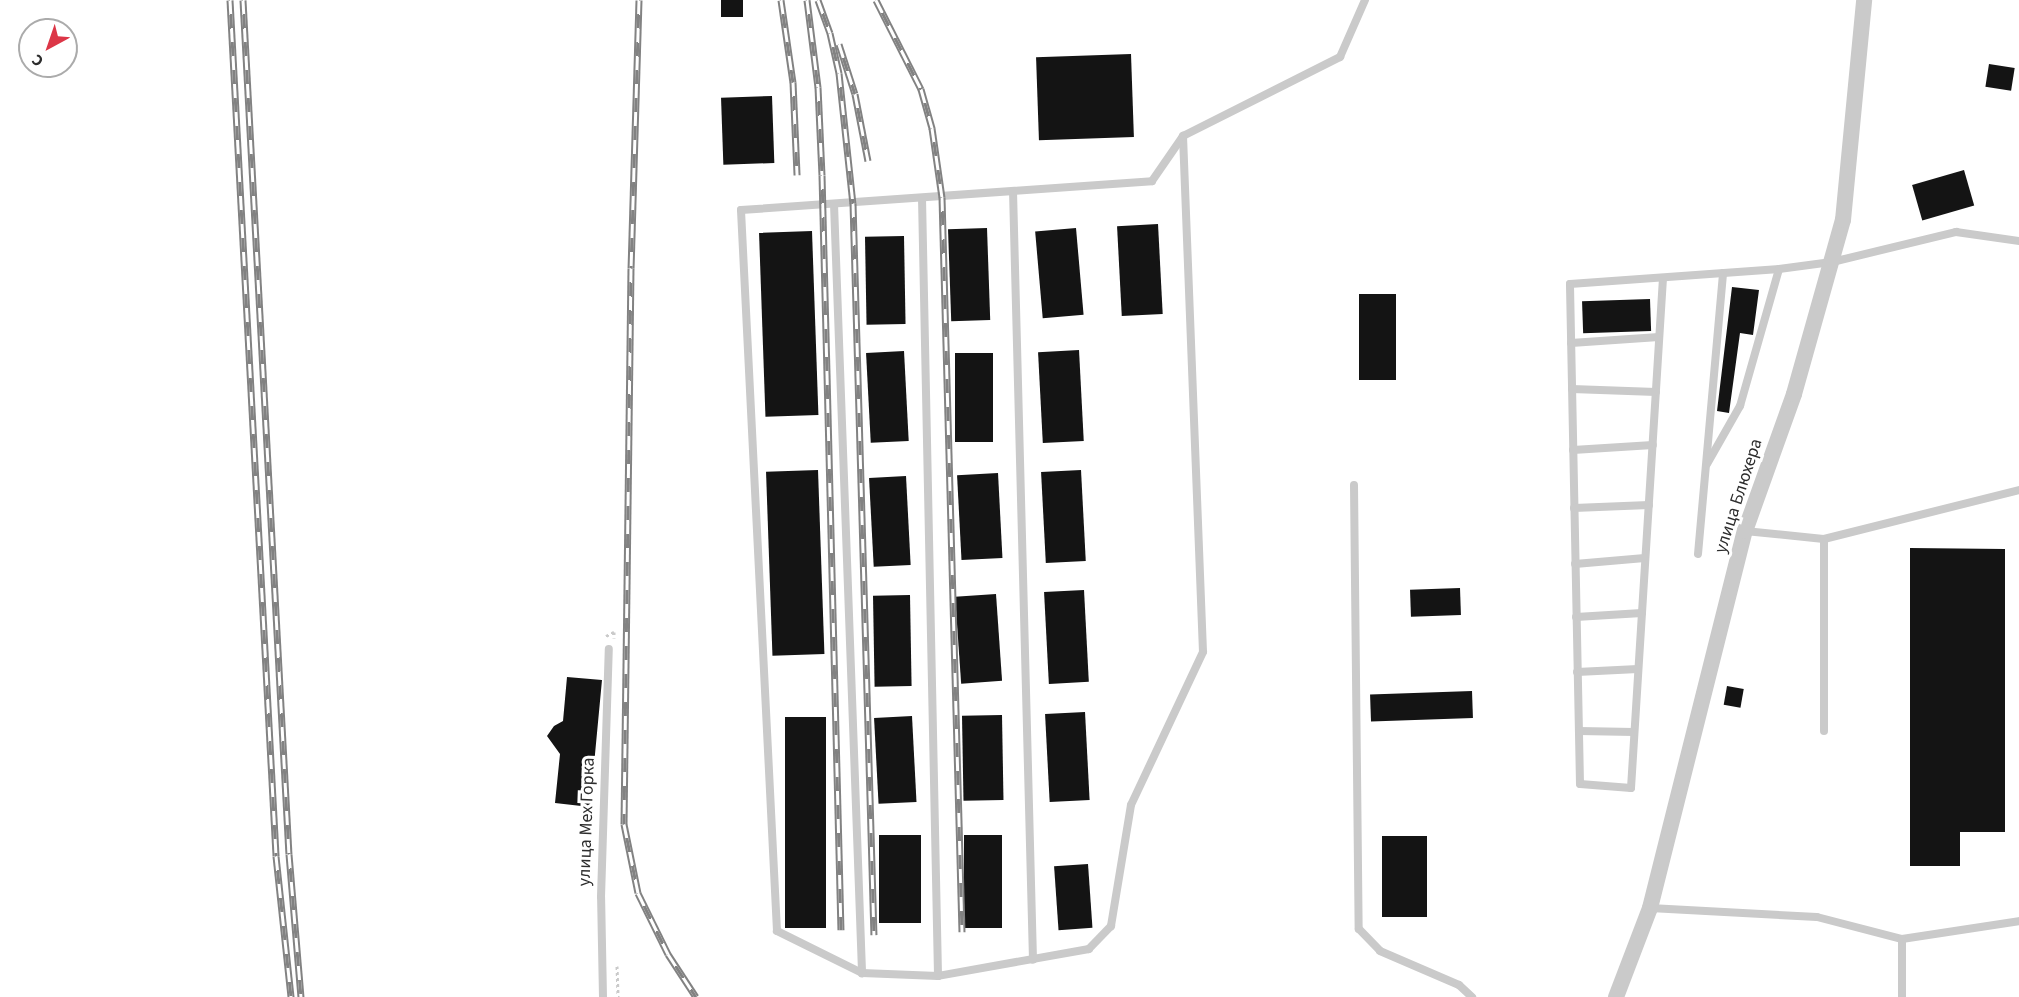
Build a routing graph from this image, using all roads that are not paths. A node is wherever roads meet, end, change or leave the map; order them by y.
1 (1365, 0) edge
2 (1864, 0) edge
3 (1183, 136) junction
4 (1013, 191) junction
5 (922, 198) junction
6 (834, 204) junction
7 (2019, 241) edge
8 (1832, 262) junction
9 (1779, 269) junction
10 (1723, 273) junction
11 (1663, 278) junction
12 (1659, 337) junction
13 (1571, 343) junction
14 (1572, 389) junction
15 (1656, 392) junction
16 (1653, 445) junction
17 (1573, 450) junction
18 (1706, 466) junction
19 (1354, 485) dead end
20 (2019, 489) edge
21 (1649, 505) junction
22 (1574, 508) junction
23 (1744, 531) junction
24 (1824, 539) junction
25 (1698, 554) dead end
26 (1645, 558) junction
27 (1575, 564) junction
28 (1642, 613) junction
29 (1576, 617) junction
30 (609, 649) dead end
31 (1638, 669) junction
32 (1577, 672) junction
33 (1579, 731) junction
34 (1824, 731) dead end
35 (1634, 732) junction
36 (1650, 908) junction
37 (2019, 921) edge
38 (1902, 939) junction
39 (1033, 960) junction
40 (862, 973) junction
41 (938, 976) junction
42 (603, 997) edge
43 (1472, 997) edge
44 (1616, 997) edge
45 (1902, 997) edge

1 - 3 lane
2 - 8 street, улица Блюхера
3 - 4 lane
3 - 39 lane
4 - 5 lane
4 - 39 lane
5 - 6 lane
5 - 41 lane
6 - 40 lane
6 - 40 lane
7 - 8 lane
8 - 9 lane
8 - 23 street, улица Блюхера
9 - 10 lane
9 - 18 lane
10 - 11 lane
10 - 18 lane
11 - 12 lane
11 - 13 lane
12 - 13 lane
12 - 15 lane
13 - 14 lane
14 - 15 lane
14 - 17 lane
15 - 16 lane
16 - 17 lane
16 - 21 lane
17 - 22 lane
18 - 25 lane
19 - 43 lane
20 - 24 lane
21 - 22 lane
21 - 26 lane
22 - 27 lane
23 - 24 lane
23 - 36 street, улица Блюхера
24 - 34 lane
26 - 27 lane
26 - 28 lane
27 - 29 lane
28 - 29 lane
28 - 31 lane
29 - 32 lane
30 - 42 lane, улица Мех Горка
31 - 32 lane
31 - 35 lane
32 - 33 lane
33 - 35 lane
33 - 35 lane
36 - 38 lane
36 - 44 street, улица Блюхера
37 - 38 lane
38 - 45 lane
39 - 41 lane
40 - 41 lane

